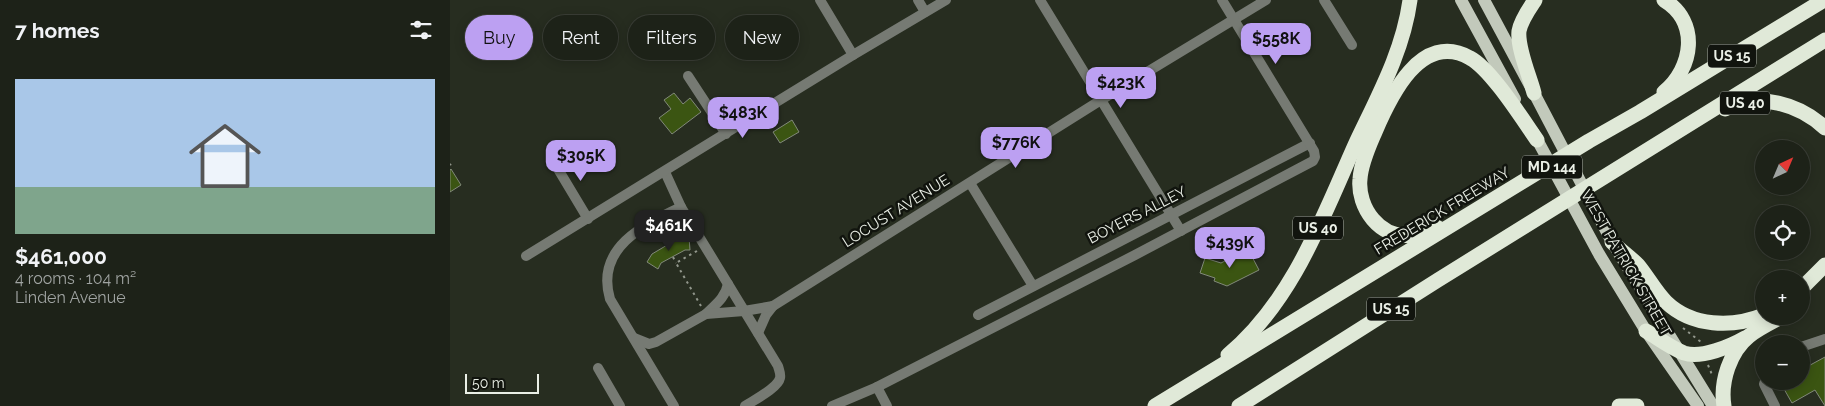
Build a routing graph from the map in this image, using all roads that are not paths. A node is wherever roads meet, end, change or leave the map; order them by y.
1 (820, 0) edge
2 (918, 0) edge
3 (946, 0) edge
4 (1040, 0) edge
5 (1222, 0) edge
6 (1266, 0) edge
7 (1324, 0) edge
8 (1410, 0) edge
9 (1461, 0) edge
10 (1484, 0) edge
11 (1535, 0) edge
12 (1664, 0) edge
13 (1824, 0) edge
14 (926, 12) junction
15 (1234, 20) junction
16 (1825, 40) edge
17 (1352, 45) dead end
18 (853, 55) junction
19 (688, 76) dead end
20 (1534, 93) junction
21 (1101, 100) junction
22 (1640, 112) junction
23 (1825, 128) edge
24 (726, 134) junction
25 (1666, 138) junction
26 (1537, 140) junction
27 (1310, 143) junction
28 (552, 159) dead end
29 (664, 172) junction
30 (970, 184) junction
31 (681, 207) junction
32 (1171, 214) junction
33 (588, 219) junction
34 (1460, 220) junction
35 (1181, 231) junction
36 (1612, 242) junction
37 (526, 256) dead end
38 (1825, 265) edge
39 (1825, 278) edge
40 (1810, 280) edge
41 (728, 284) junction
42 (1034, 286) junction
43 (1810, 293) edge
44 (773, 306) junction
45 (744, 311) junction
46 (706, 314) junction
47 (978, 315) dead end
48 (1755, 318) edge
49 (1768, 325) edge
50 (1646, 331) junction
51 (758, 334) junction
52 (1749, 336) junction
53 (634, 338) junction
54 (1825, 339) edge
55 (1810, 344) edge
56 (1676, 348) junction
57 (598, 368) dead end
58 (877, 386) junction
59 (1767, 390) edge
60 (620, 406) edge
61 (674, 406) edge
62 (745, 406) edge
63 (832, 406) edge
64 (887, 406) edge
65 (1154, 406) edge
66 (1239, 406) edge
67 (1619, 406) edge
68 (1637, 406) edge
69 (1698, 406) edge
70 (1713, 406) edge
71 (1724, 406) edge
72 (1775, 406) edge

1 - 18 street
2 - 14 street
3 - 14 street
4 - 21 street
5 - 15 street
6 - 15 street, LOCUST AVENUE
7 - 17 street
8 - 65 highway, US 40
9 - 26 main road, WEST PATRICK STREET / MD 144
10 - 20 main road, WEST PATRICK STREET
11 - 20 highway
12 - 22 highway
13 - 22 highway, FREDERICK FREEWAY / US 15
14 - 18 street
15 - 21 street, LOCUST AVENUE
15 - 27 street
16 - 25 highway, US 15
18 - 24 street
19 - 24 street
20 - 36 main road, WEST PATRICK STREET
21 - 30 street, LOCUST AVENUE
21 - 32 street
22 - 34 highway, FREDERICK FREEWAY / US 15
23 - 25 highway, US 40
24 - 29 street
25 - 66 highway, US 15
26 - 34 highway
26 - 50 main road, WEST PATRICK STREET / MD 144
27 - 32 street, BOYERS ALLEY
27 - 35 street
28 - 33 street
29 - 31 street
29 - 33 street
30 - 42 street
30 - 44 street, LOCUST AVENUE
31 - 41 street
31 - 53 street
32 - 35 street
32 - 42 street, BOYERS ALLEY
33 - 37 street
34 - 65 highway, FREDERICK FREEWAY / US 15
35 - 58 street
36 - 48 highway
36 - 56 main road, WEST PATRICK STREET
38 - 40 highway
39 - 43 highway
41 - 45 street
41 - 46 street
42 - 47 street, BOYERS ALLEY
44 - 45 street
44 - 51 street, LOCUST AVENUE
45 - 46 street
45 - 51 street
46 - 53 street
49 - 52 highway
50 - 56 highway
50 - 69 main road, WEST PATRICK STREET / MD 144
51 - 62 street
52 - 56 highway
52 - 71 highway
53 - 61 street
54 - 55 street
56 - 70 main road, WEST PATRICK STREET
57 - 60 street
58 - 63 street
58 - 64 street
59 - 72 street
67 - 68 highway

